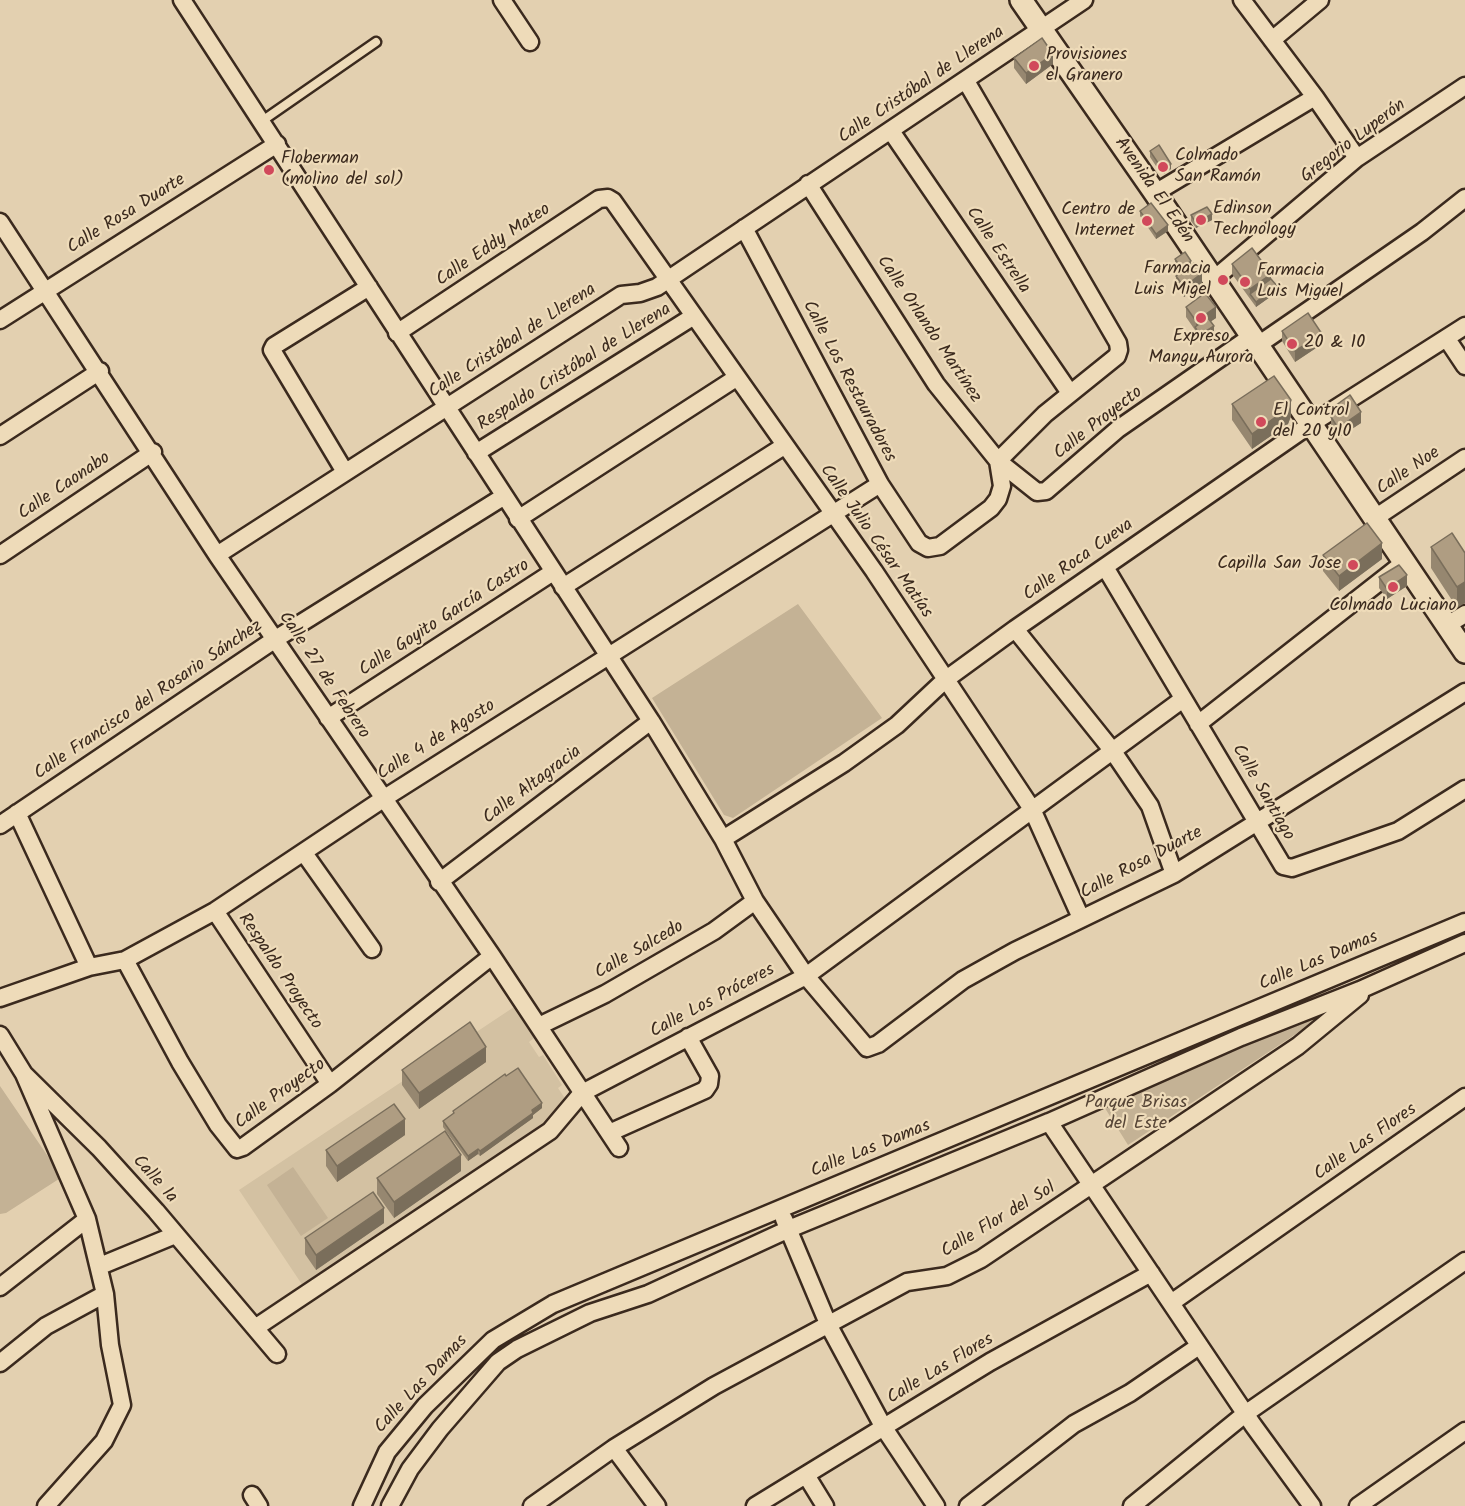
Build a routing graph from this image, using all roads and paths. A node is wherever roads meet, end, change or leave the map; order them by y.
1 (182, 0) edge
2 (502, 0) edge
3 (1021, 0) edge
4 (1084, 0) edge
5 (1242, 0) edge
6 (1320, 0) edge
7 (1041, 29) junction
8 (1272, 40) junction
9 (376, 42) dead end
10 (530, 42) dead end
11 (966, 81) junction
12 (1465, 86) edge
13 (1315, 97) junction
14 (262, 121) junction
15 (891, 131) junction
16 (277, 144) junction
17 (1357, 158) junction
18 (808, 184) junction
19 (1155, 193) junction
20 (1465, 198) edge
21 (613, 201) joint
22 (0, 222) edge
23 (744, 228) junction
24 (669, 279) junction
25 (1214, 279) junction
26 (369, 287) junction
27 (44, 290) junction
28 (694, 316) junction
29 (0, 320) edge
30 (1465, 326) edge
31 (398, 333) junction
32 (1447, 339) junction
33 (1255, 340) junction
34 (1465, 366) edge
35 (100, 371) junction
36 (736, 378) junction
37 (1070, 393) junction
38 (448, 409) junction
39 (1311, 424) junction
40 (0, 436) edge
41 (784, 446) junction
42 (153, 452) junction
43 (476, 453) junction
44 (1465, 458) edge
45 (998, 460) junction
46 (345, 472) junction
47 (880, 484) junction
48 (1028, 487) joint
49 (503, 497) junction
50 (833, 514) junction
51 (1375, 518) junction
52 (518, 519) junction
53 (0, 555) edge
54 (218, 555) junction
55 (1404, 562) junction
56 (1105, 567) junction
57 (553, 572) junction
58 (563, 587) junction
59 (1465, 614) edge
60 (1447, 625) junction
61 (1015, 629) junction
62 (274, 640) junction
63 (1465, 652) edge
64 (609, 656) junction
65 (945, 680) junction
66 (1465, 692) edge
67 (1183, 699) junction
68 (328, 718) junction
69 (651, 721) junction
70 (1198, 724) junction
71 (1112, 750) junction
72 (1465, 789) edge
73 (383, 799) junction
74 (1032, 809) junction
75 (17, 813) junction
76 (1258, 822) junction
77 (0, 825) edge
78 (723, 839) junction
79 (304, 853) junction
80 (1174, 874) junction
81 (439, 882) junction
82 (755, 901) junction
83 (215, 911) junction
84 (1081, 918) junction
85 (1465, 922) edge
86 (1465, 942) edge
87 (372, 949) dead end
88 (492, 956) junction
89 (126, 960) junction
90 (89, 967) junction
91 (806, 975) junction
92 (1372, 985) junction
93 (0, 998) edge
94 (539, 1026) junction
95 (0, 1035) edge
96 (688, 1037) junction
97 (24, 1074) junction
98 (330, 1084) junction
99 (582, 1093) junction
100 (1465, 1097) edge
101 (1049, 1122) junction
102 (609, 1133) junction
103 (619, 1148) dead end
104 (912, 1156) junction
105 (920, 1176) junction
106 (1092, 1186) junction
107 (780, 1208) junction
108 (87, 1219) junction
109 (789, 1229) junction
110 (175, 1235) junction
111 (1465, 1261) edge
112 (100, 1266) junction
113 (1151, 1274) junction
114 (0, 1287) edge
115 (105, 1294) junction
116 (1171, 1303) junction
117 (829, 1326) junction
118 (255, 1328) junction
119 (493, 1340) junction
120 (1199, 1346) junction
121 (277, 1354) dead end
122 (507, 1355) junction
123 (0, 1363) edge
124 (1245, 1414) junction
125 (884, 1428) junction
126 (1465, 1431) edge
127 (614, 1448) junction
128 (806, 1475) junction
129 (46, 1506) edge
130 (362, 1506) edge
131 (390, 1506) edge
132 (532, 1506) edge
133 (657, 1506) edge
134 (755, 1506) edge
135 (825, 1506) edge
136 (936, 1506) edge
137 (968, 1506) edge
138 (1132, 1506) edge
139 (1312, 1506) edge
140 (1358, 1506) edge

1 - 14 street
2 - 10 street
3 - 7 street, Avenida El Edén
4 - 7 street, Calle Cristóbal de Llerena
5 - 8 street
6 - 8 street
7 - 11 street, Calle Cristóbal de Llerena
7 - 19 street, Avenida El Edén
8 - 13 street
9 - 14 lane
11 - 15 street, Calle Cristóbal de Llerena
11 - 37 street
12 - 17 street, Gregorio Luperón
13 - 17 street
13 - 19 street
14 - 16 street
15 - 18 street, Calle Cristóbal de Llerena
15 - 37 street, Calle Estrella
16 - 26 street
16 - 27 street, Calle Rosa Duarte
17 - 25 street, Gregorio Luperón
18 - 23 street, Calle Cristóbal de Llerena
18 - 45 street, Calle Orlando Martínez
19 - 25 street, Avenida El Edén
20 - 33 street, Calle Proyecto
21 - 24 street, Calle Julio César Matías
21 - 31 street, Calle Eddy Mateo
22 - 27 street, Calle 27 de Febrero
23 - 24 street, Calle Cristóbal de Llerena
23 - 47 street, Calle Los Restauradores
24 - 28 street, Calle Julio César Matías
24 - 38 street, Calle Cristóbal de Llerena
25 - 33 street, Avenida El Edén
26 - 31 street
26 - 46 street
27 - 29 street, Calle Rosa Duarte
27 - 35 street, Calle 27 de Febrero
28 - 36 street, Calle Julio César Matías
28 - 43 street, Respaldo Cristóbal de Llerena
30 - 32 street, Calle Roca Cueva
31 - 38 street
32 - 34 street
32 - 39 street, Calle Roca Cueva
33 - 39 street, Avenida El Edén
33 - 48 street, Calle Proyecto
35 - 40 street
35 - 42 street, Calle 27 de Febrero
36 - 41 street, Calle Julio César Matías
36 - 52 street
37 - 45 street
38 - 43 street
38 - 46 street, Calle Cristóbal de Llerena
39 - 51 street, Avenida El Edén
39 - 56 street, Calle Roca Cueva
41 - 50 street, Calle Julio César Matías
41 - 58 street
42 - 53 street, Calle Caonabo
42 - 54 street, Calle 27 de Febrero
43 - 49 street
44 - 51 street, Calle Noe
45 - 47 street, Calle Los Restauradores
45 - 48 street, Calle Orlando Martínez
46 - 54 street, Calle Cristóbal de Llerena
47 - 50 street, Calle 4 de Agosto
49 - 52 street
49 - 62 street, Calle Francisco del Rosario Sánchez
50 - 64 street, Calle 4 de Agosto
50 - 65 street, Calle Julio César Matías
51 - 55 street, Avenida El Edén
52 - 57 street
54 - 62 street, Calle 27 de Febrero
55 - 60 street, Avenida El Edén
55 - 70 street
56 - 61 street, Calle Roca Cueva
56 - 67 street, Calle Santiago
57 - 58 street
57 - 68 street, Calle Goyito García Castro
58 - 64 street
59 - 60 street
60 - 63 street, Avenida El Edén
61 - 65 street, Calle Roca Cueva
61 - 71 street
62 - 68 street, Calle 27 de Febrero
62 - 75 street, Calle Francisco del Rosario Sánchez
64 - 69 street
64 - 73 street, Calle 4 de Agosto
65 - 74 street, Calle Julio César Matías
65 - 78 street, Calle Roca Cueva
66 - 76 street, Calle Rosa Duarte
67 - 70 street, Calle Santiago
67 - 71 street, Calle Los Próceres
68 - 73 street, Calle 27 de Febrero
69 - 78 street
69 - 81 street, Calle Altagracia
70 - 76 street, Calle Santiago
71 - 74 street, Calle Los Próceres
71 - 80 street
72 - 76 street, Calle Santiago
73 - 79 street, Calle 4 de Agosto
73 - 81 street, Calle 27 de Febrero
74 - 84 street, Calle Julio César Matías
74 - 91 street, Calle Los Próceres
75 - 77 street, Calle Francisco del Rosario Sánchez
75 - 90 street
76 - 80 street, Calle Rosa Duarte
78 - 82 street
79 - 83 street, Calle 4 de Agosto
79 - 87 street
80 - 84 street, Calle Rosa Duarte
81 - 88 street, Calle 27 de Febrero
82 - 91 street
82 - 94 street, Calle Salcedo
83 - 89 street, Calle 4 de Agosto
83 - 98 street, Respaldo Proyecto
84 - 91 street, Calle Rosa Duarte
85 - 104 street, Calle Las Damas
86 - 92 street
88 - 94 street, Calle 27 de Febrero
88 - 98 street, Calle Proyecto
89 - 90 street, Calle 4 de Agosto
89 - 98 street, Calle Proyecto
90 - 93 street, Calle 4 de Agosto
91 - 96 street, Calle Los Próceres
92 - 101 street
92 - 106 street, Calle Flor del Sol
94 - 99 street, Calle 27 de Febrero
95 - 97 street, Calle 1a
96 - 99 street, Calle Los Próceres
96 - 102 street
97 - 108 street
97 - 110 street, Calle 1a
99 - 102 street, Calle 27 de Febrero
99 - 118 street, Calle Los Próceres
100 - 116 street, Calle Las Flores
101 - 105 street
101 - 106 street
102 - 103 street, Calle 27 de Febrero
104 - 105 street
104 - 107 street, Calle Las Damas
105 - 109 street
106 - 113 street
106 - 117 street, Calle Flor del Sol
107 - 109 street
107 - 119 street, Calle Las Damas
108 - 112 street
108 - 114 street
109 - 117 street
109 - 122 street
110 - 112 street
110 - 118 street, Calle 1a
111 - 124 street
112 - 115 street
113 - 116 street
113 - 125 street, Calle Las Flores
115 - 123 street
115 - 129 street
116 - 120 street
117 - 125 street
117 - 127 street, Calle Flor del Sol
118 - 121 street, Calle 1a
119 - 122 street
119 - 130 street, Calle Las Damas
120 - 124 street
120 - 137 street
122 - 131 street
124 - 138 street
124 - 139 street
125 - 128 street, Calle Las Flores
125 - 136 street
126 - 140 street
127 - 132 street, Calle Flor del Sol
127 - 133 street
128 - 134 street, Calle Las Flores
128 - 135 street

